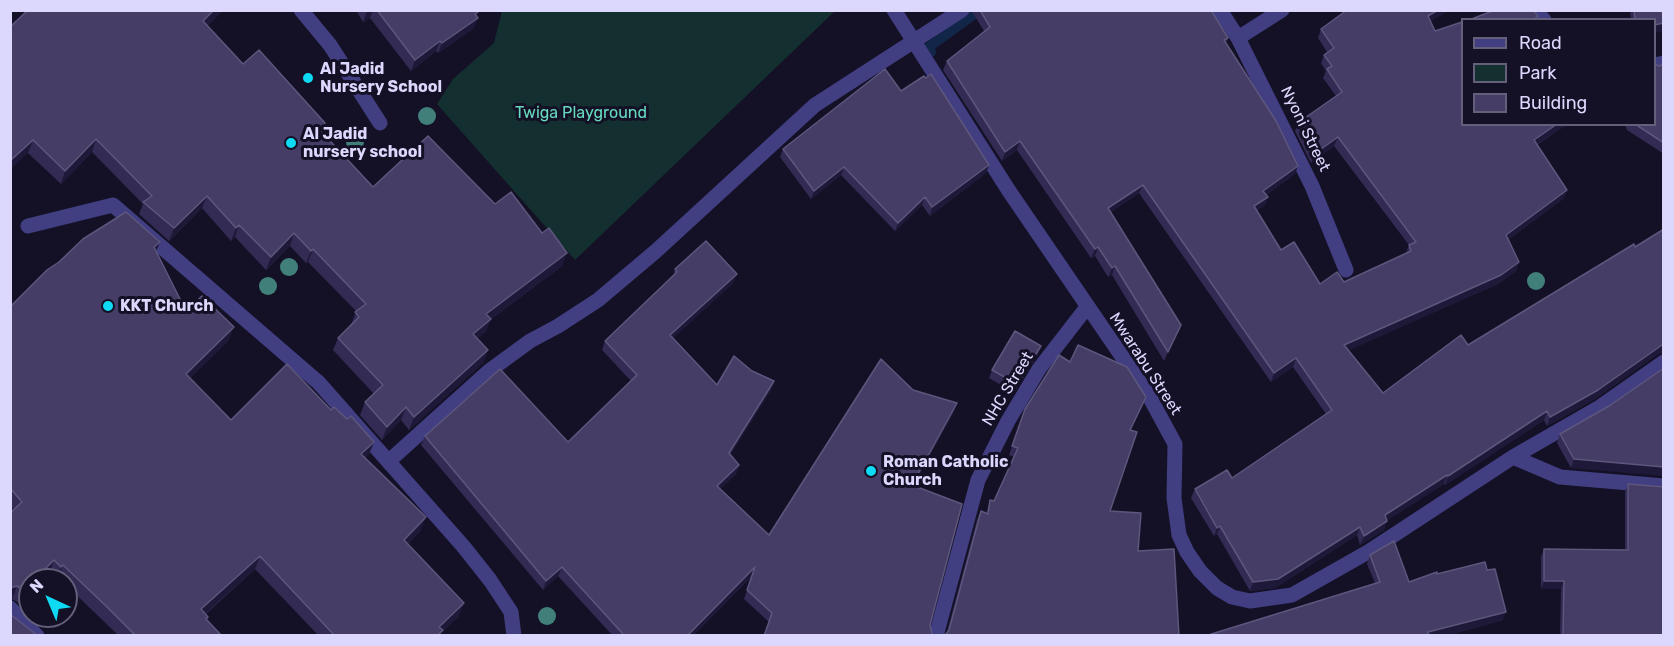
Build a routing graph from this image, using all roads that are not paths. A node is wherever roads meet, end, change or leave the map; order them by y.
1 (301, 10) edge
2 (894, 10) edge
3 (962, 10) edge
4 (1220, 10) edge
5 (1282, 10) edge
6 (1238, 38) junction
7 (915, 42) junction
8 (380, 123) dead end
9 (28, 226) dead end
10 (1346, 270) dead end
11 (1087, 307) junction
12 (1664, 363) edge
13 (1512, 457) junction
14 (389, 460) junction
15 (1664, 486) edge
16 (10, 608) edge
17 (37, 636) edge
18 (514, 636) edge
19 (936, 636) edge

1 - 8 street
2 - 7 street, Mwarabu Street
3 - 7 street
4 - 6 street, Nyoni Street
5 - 6 street
6 - 10 street, Nyoni Street
7 - 11 street, Mwarabu Street
7 - 14 street
9 - 14 street
11 - 13 street, Mwarabu Street
11 - 19 street, NHC Street
12 - 13 street, Mwarabu Street
13 - 15 street
14 - 18 street
16 - 17 street

